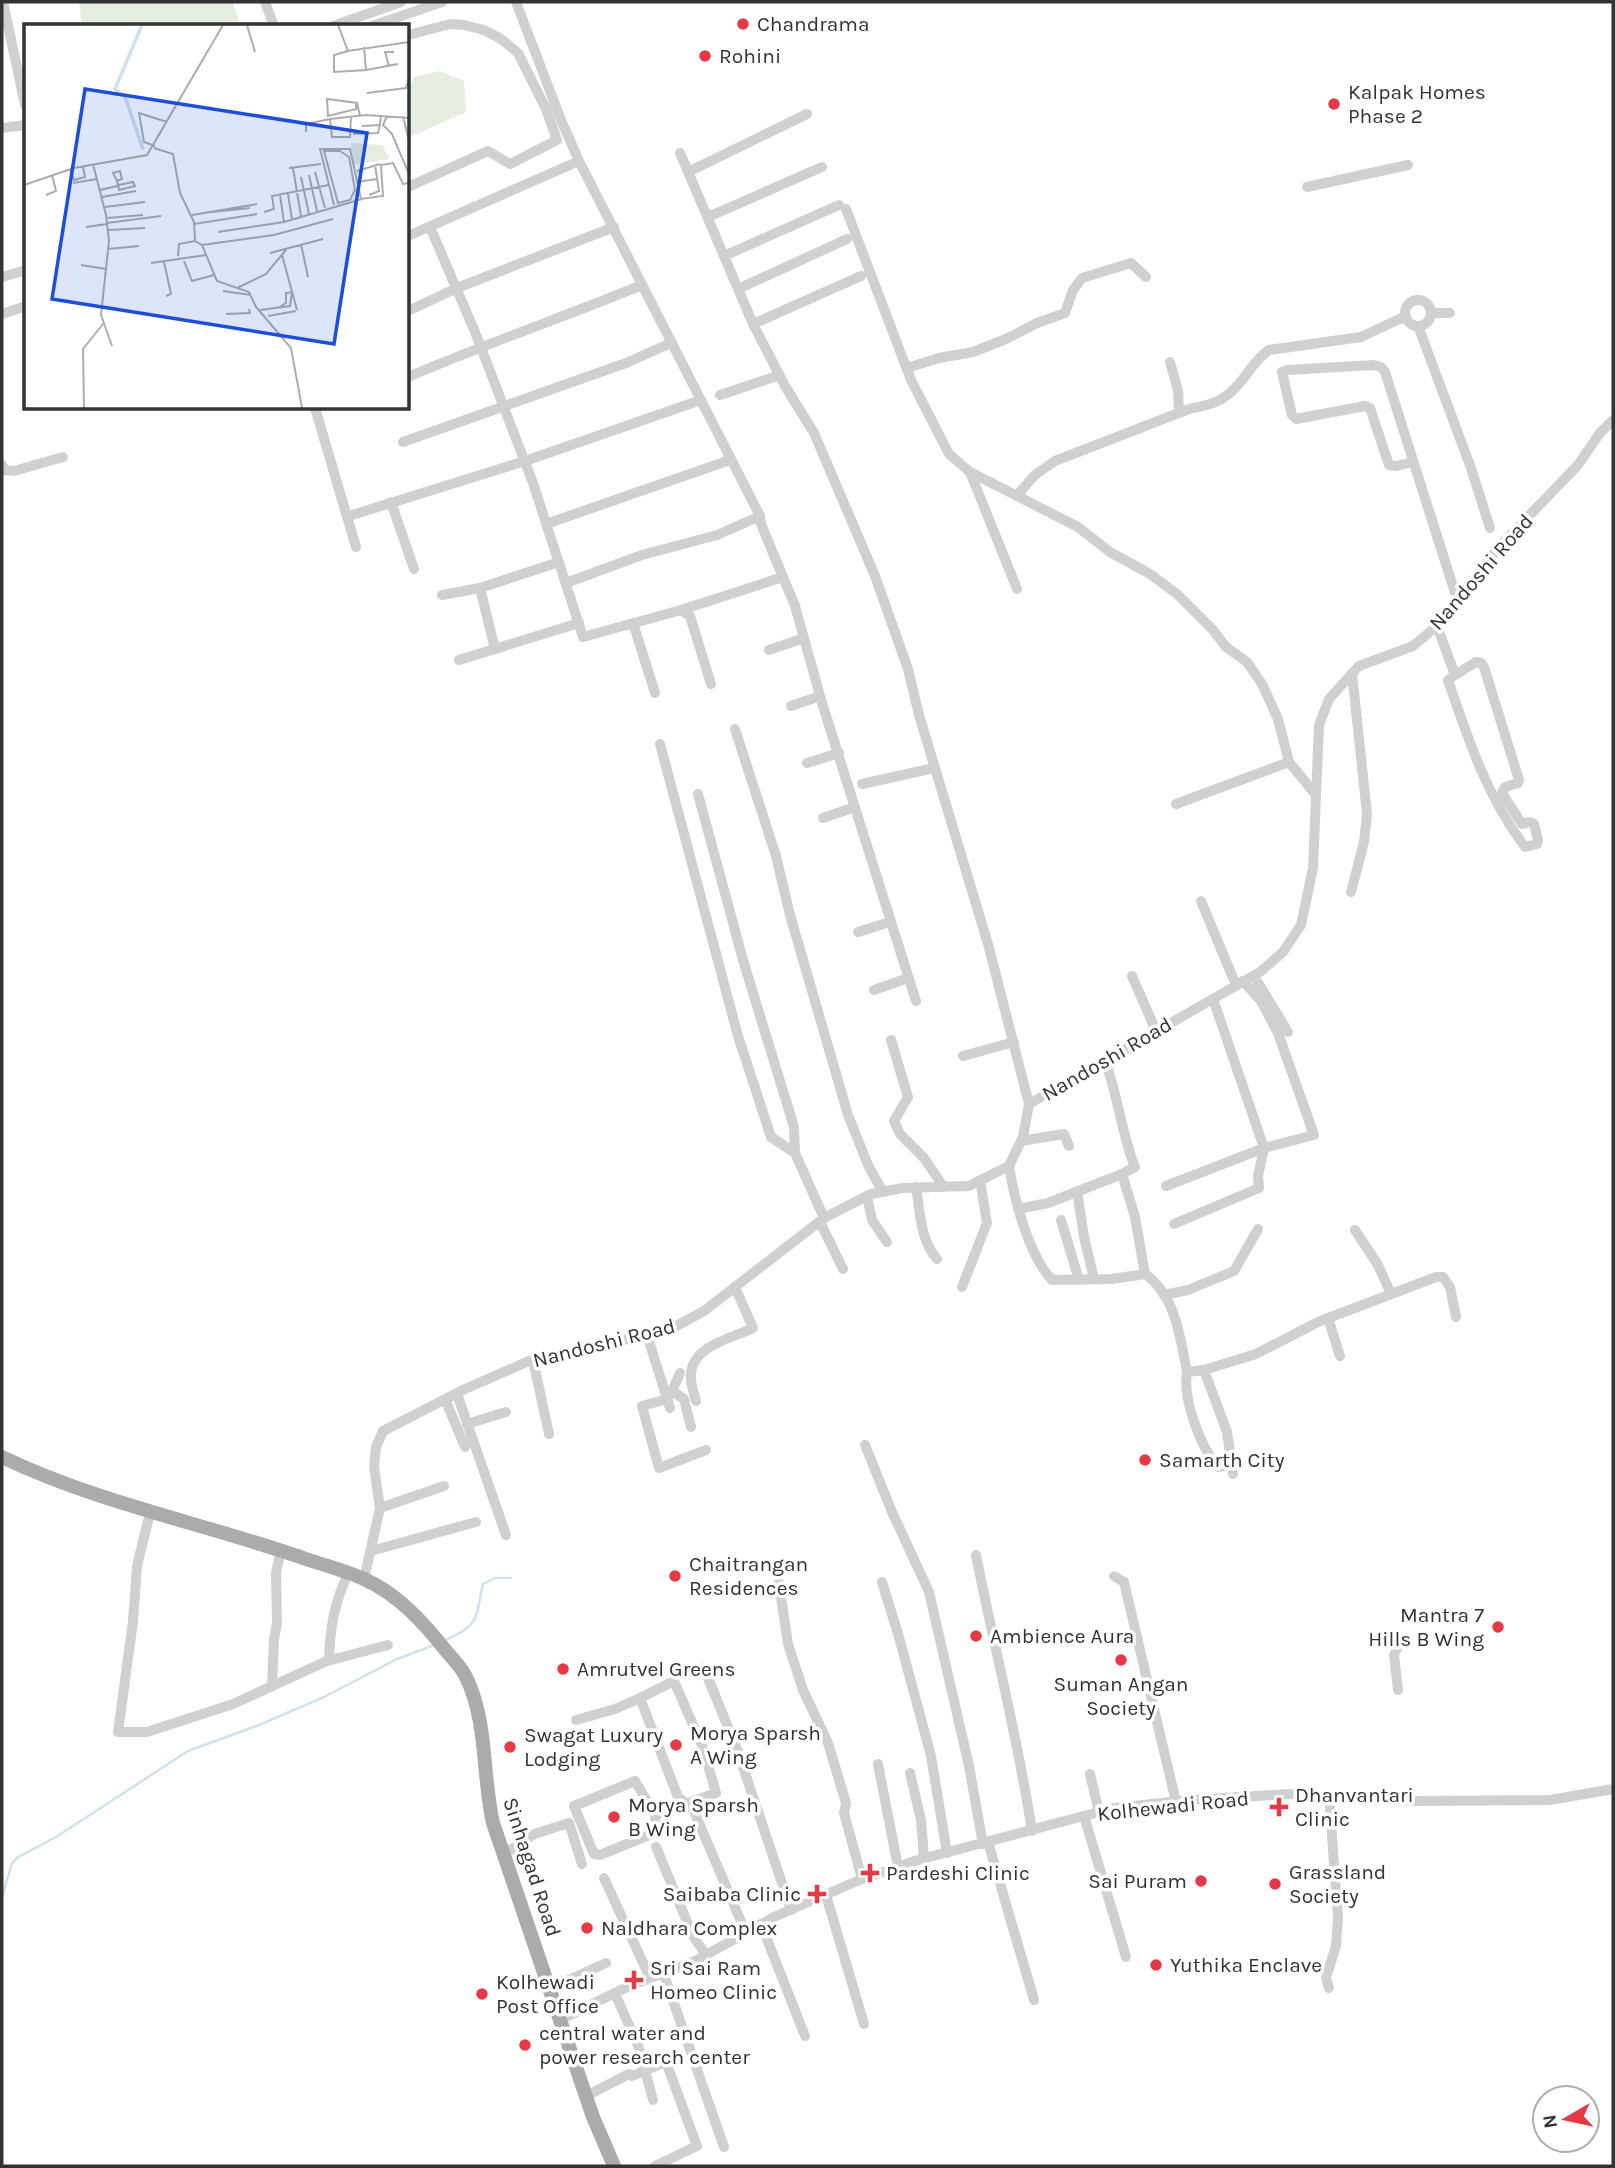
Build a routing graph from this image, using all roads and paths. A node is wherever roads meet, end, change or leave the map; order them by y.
1 (3, 2) edge
2 (265, 2) edge
3 (401, 2) edge
4 (442, 2) edge
5 (516, 2) edge
6 (374, 6) edge
7 (273, 24) edge
8 (336, 24) edge
9 (376, 24) edge
10 (379, 24) edge
11 (410, 34) edge
12 (24, 100) edge
13 (807, 114) dead end
14 (24, 125) edge
15 (2, 128) edge
16 (680, 153) dead end
17 (579, 161) junction
18 (1408, 165) dead end
19 (822, 167) dead end
20 (688, 172) junction
21 (410, 186) edge
22 (1307, 187) dead end
23 (708, 218) junction
24 (430, 227) junction
25 (614, 227) junction
26 (410, 235) edge
27 (847, 239) dead end
28 (724, 256) junction
29 (24, 271) edge
30 (861, 276) dead end
31 (2, 277) edge
32 (1146, 277) dead end
33 (642, 285) junction
34 (457, 288) junction
35 (738, 289) junction
36 (24, 307) edge
37 (410, 310) edge
38 (1431, 313) junction
39 (1450, 313) dead end
40 (2, 314) edge
41 (1406, 316) junction
42 (753, 324) junction
43 (1418, 326) junction
44 (671, 343) junction
45 (481, 346) junction
46 (1170, 362) dead end
47 (906, 368) junction
48 (780, 375) junction
49 (410, 376) edge
50 (720, 395) dead end
51 (701, 400) junction
52 (504, 407) junction
53 (316, 410) edge
54 (1179, 412) junction
55 (1613, 420) edge
56 (403, 443) dead end
57 (63, 457) dead end
58 (730, 460) junction
59 (525, 461) junction
60 (1413, 462) junction
61 (2, 465) edge
62 (970, 472) junction
63 (1017, 495) junction
64 (391, 502) junction
65 (348, 516) junction
66 (760, 516) junction
67 (546, 524) junction
68 (1490, 528) dead end
69 (356, 547) dead end
70 (559, 562) junction
71 (414, 569) dead end
72 (783, 577) junction
73 (566, 583) junction
74 (480, 588) junction
75 (1017, 589) dead end
76 (442, 595) dead end
77 (1457, 599) junction
78 (681, 610) junction
79 (579, 623) junction
80 (633, 623) junction
81 (1437, 626) junction
82 (804, 639) junction
83 (495, 649) junction
84 (769, 650) dead end
85 (459, 660) dead end
86 (1352, 674) junction
87 (1455, 675) junction
88 (711, 684) dead end
89 (655, 693) dead end
90 (820, 696) junction
91 (791, 706) dead end
92 (735, 729) dead end
93 (660, 744) dead end
94 (839, 753) junction
95 (807, 762) dead end
96 (1289, 762) junction
97 (934, 768) junction
98 (862, 784) dead end
99 (698, 794) dead end
100 (1316, 795) junction
101 (1176, 804) dead end
102 (855, 807) junction
103 (823, 818) dead end
104 (1351, 892) dead end
105 (1201, 901) dead end
106 (890, 922) junction
107 (858, 932) dead end
108 (1132, 976) dead end
109 (1254, 976) junction
110 (908, 978) junction
111 (1240, 983) junction
112 (874, 990) dead end
113 (1213, 999) junction
114 (916, 1001) dead end
115 (1156, 1031) junction
116 (1288, 1032) dead end
117 (891, 1040) dead end
118 (1014, 1042) junction
119 (963, 1056) dead end
120 (1105, 1060) junction
121 (1029, 1104) junction
122 (1021, 1141) junction
123 (1069, 1146) dead end
124 (1264, 1148) junction
125 (795, 1153) junction
126 (1009, 1166) junction
127 (1122, 1174) junction
128 (980, 1180) junction
129 (943, 1186) junction
130 (1166, 1186) dead end
131 (916, 1187) junction
132 (1077, 1191) junction
133 (883, 1192) junction
134 (867, 1196) junction
135 (1018, 1209) junction
136 (822, 1220) junction
137 (1061, 1220) dead end
138 (1174, 1224) dead end
139 (1258, 1229) dead end
140 (1355, 1230) dead end
141 (887, 1242) dead end
142 (937, 1259) dead end
143 (843, 1269) dead end
144 (1145, 1274) junction
145 (1094, 1279) junction
146 (1079, 1280) junction
147 (735, 1287) junction
148 (962, 1287) dead end
149 (1391, 1294) junction
150 (1164, 1295) junction
151 (1456, 1317) dead end
152 (1328, 1318) junction
153 (647, 1335) junction
154 (1340, 1356) dead end
155 (533, 1360) junction
156 (1187, 1368) junction
157 (1203, 1370) junction
158 (680, 1373) dead end
159 (457, 1394) junction
160 (445, 1399) junction
161 (678, 1402) junction
162 (506, 1412) dead end
163 (467, 1424) junction
164 (691, 1427) dead end
165 (549, 1434) dead end
166 (865, 1445) dead end
167 (464, 1447) dead end
168 (706, 1450) dead end
169 (2, 1457) edge
170 (2, 1468) edge
171 (38, 1475) junction
172 (444, 1486) dead end
173 (380, 1508) junction
174 (150, 1513) junction
175 (476, 1522) dead end
176 (506, 1535) dead end
177 (281, 1550) junction
178 (371, 1551) junction
179 (976, 1555) dead end
180 (348, 1574) junction
181 (1114, 1576) dead end
182 (364, 1578) junction
183 (882, 1582) dead end
184 (779, 1583) dead end
185 (1400, 1642) dead end
186 (388, 1645) dead end
187 (327, 1661) junction
188 (704, 1668) dead end
189 (272, 1686) junction
190 (1398, 1690) dead end
191 (640, 1698) junction
192 (576, 1720) dead end
193 (878, 1764) dead end
194 (910, 1773) dead end
195 (1090, 1774) dead end
196 (1613, 1789) edge
197 (1329, 1795) junction
198 (1176, 1802) junction
199 (686, 1805) junction
200 (1099, 1812) junction
201 (655, 1815) junction
202 (1084, 1816) junction
203 (1032, 1831) junction
204 (986, 1843) junction
205 (656, 1847) dead end
206 (947, 1853) junction
207 (503, 1855) junction
208 (924, 1858) junction
209 (582, 1864) dead end
210 (898, 1867) junction
211 (604, 1878) dead end
212 (862, 1879) junction
213 (827, 1895) junction
214 (791, 1910) junction
215 (761, 1924) junction
216 (746, 1933) junction
217 (706, 1955) junction
218 (1126, 1957) dead end
219 (606, 1963) dead end
220 (663, 1972) junction
221 (650, 1978) junction
222 (1329, 1988) dead end
223 (549, 1989) junction
224 (615, 1994) junction
225 (1034, 2000) dead end
226 (560, 2021) junction
227 (864, 2024) dead end
228 (805, 2036) dead end
229 (645, 2072) junction
230 (586, 2096) junction
231 (653, 2100) dead end
232 (724, 2147) dead end
233 (614, 2166) edge
234 (655, 2166) edge

1 - 12 street
2 - 7 street
3 - 6 street
4 - 10 street
5 - 17 street
6 - 8 street
6 - 9 street
11 - 21 street
13 - 20 street
14 - 15 street
16 - 20 street
17 - 24 street
17 - 25 street
18 - 22 street
19 - 23 street
20 - 23 street
23 - 28 street
24 - 26 street
24 - 34 street
25 - 33 street
25 - 34 street
27 - 35 street
28 - 35 street
28 - 47 street
29 - 31 street
30 - 42 street
32 - 47 street
33 - 44 street
33 - 45 street
34 - 37 street
34 - 45 street
35 - 42 street
36 - 40 street
38 - 39 street
38 - 41 street
38 - 43 street
41 - 43 street
41 - 54 street
42 - 48 street
43 - 68 street
44 - 51 street
44 - 52 street
45 - 49 street
45 - 52 street
46 - 54 street
47 - 62 street
48 - 50 street
48 - 97 street
51 - 58 street
51 - 59 street
52 - 56 street
52 - 59 street
53 - 65 street
54 - 63 street
55 - 77 street, Nandoshi Road
57 - 61 street
58 - 66 street
58 - 67 street
59 - 64 street
59 - 67 street
60 - 60 street
60 - 77 street
62 - 63 street
62 - 75 street
63 - 96 street
64 - 65 street
64 - 71 street
65 - 69 street
66 - 72 street
66 - 73 street
67 - 70 street
70 - 73 street
70 - 74 street
72 - 78 street
72 - 82 street
73 - 79 street
74 - 76 street
74 - 83 street
77 - 81 street, Nandoshi Road
78 - 80 street
78 - 88 street
79 - 80 street
79 - 83 street
80 - 89 street
81 - 86 street, Nandoshi Road
81 - 87 street
82 - 84 street
82 - 90 street
83 - 85 street
86 - 100 street, Nandoshi Road
86 - 104 street
87 - 87 street
90 - 91 street
90 - 94 street
92 - 133 street
93 - 125 street
94 - 95 street
94 - 102 street
96 - 100 street
96 - 101 street
97 - 98 street
97 - 118 street
99 - 125 street
100 - 109 street, Nandoshi Road
102 - 103 street
102 - 106 street
105 - 111 street
106 - 107 street
106 - 110 street
108 - 115 street
109 - 111 street, Nandoshi Road
109 - 116 street
110 - 112 street
110 - 114 street
111 - 113 street, Nandoshi Road
111 - 124 street
113 - 115 street, Nandoshi Road
113 - 124 street
115 - 120 street, Nandoshi Road
117 - 129 street
118 - 119 street
118 - 121 street
120 - 121 street, Nandoshi Road
120 - 127 street
121 - 122 street, Nandoshi Road
122 - 123 street
122 - 126 street, Nandoshi Road
124 - 130 street
124 - 138 street
125 - 136 street
126 - 128 street, Nandoshi Road
126 - 135 street
127 - 132 street
127 - 144 street
128 - 129 street, Nandoshi Road
128 - 148 street
129 - 131 street, Nandoshi Road
131 - 133 street, Nandoshi Road
131 - 142 street
132 - 135 street
132 - 145 street
133 - 134 street, Nandoshi Road
134 - 136 street, Nandoshi Road
134 - 141 street
135 - 146 street
136 - 143 street
136 - 147 street, Nandoshi Road
137 - 146 street
139 - 150 street
140 - 149 street
144 - 145 street
144 - 150 street
145 - 146 street
147 - 153 street, Nandoshi Road
147 - 161 street
149 - 151 street
149 - 152 street
150 - 156 street
152 - 154 street
152 - 157 street
153 - 155 street, Nandoshi Road
153 - 161 street
155 - 159 street, Nandoshi Road
155 - 165 street
156 - 157 street
156 - 157 street
158 - 161 street
159 - 160 street, Nandoshi Road
159 - 163 street
160 - 167 street
160 - 173 street, Nandoshi Road
161 - 164 street
161 - 168 street
162 - 163 street
163 - 176 street
166 - 204 street
169 - 171 main road, Sinhagad Road
170 - 171 main road, Sinhagad Road
171 - 174 main road, Sinhagad Road
172 - 173 street
173 - 178 street, Nandoshi Road
174 - 177 main road, Sinhagad Road
174 - 189 street
175 - 178 street
177 - 180 main road, Sinhagad Road
177 - 189 street
178 - 182 street, Nandoshi Road
179 - 203 street
180 - 182 main road, Sinhagad Road
180 - 187 street
181 - 198 street
182 - 207 main road, Sinhagad Road
183 - 206 street
184 - 212 street
185 - 190 street
186 - 187 street
187 - 189 street
188 - 214 street
191 - 192 street
191 - 199 street
191 - 199 street
193 - 210 street
194 - 208 street
195 - 200 street
196 - 197 street, Kolhewadi Road
197 - 198 street, Kolhewadi Road
197 - 222 street
198 - 200 street, Kolhewadi Road
199 - 201 street
199 - 216 street
200 - 202 street, Kolhewadi Road
201 - 201 street
202 - 203 street, Kolhewadi Road
202 - 218 street
203 - 204 street, Kolhewadi Road
204 - 206 street, Kolhewadi Road
204 - 225 street
205 - 217 street
206 - 208 street, Kolhewadi Road
207 - 209 street
207 - 223 main road, Sinhagad Road
208 - 210 street, Kolhewadi Road
210 - 212 street, Kolhewadi Road
211 - 221 street
212 - 213 street, Kolhewadi Road
213 - 214 street, Kolhewadi Road
213 - 227 street
214 - 215 street, Kolhewadi Road
215 - 216 street, Kolhewadi Road
215 - 228 street
216 - 217 street, Kolhewadi Road
217 - 220 street, Kolhewadi Road
219 - 223 street
220 - 221 street, Kolhewadi Road
220 - 232 street
221 - 224 street, Kolhewadi Road
223 - 226 main road, Sinhagad Road
224 - 226 street, Kolhewadi Road
224 - 229 street
226 - 230 main road, Sinhagad Road
229 - 230 street
229 - 231 street
229 - 234 street
230 - 233 main road, Sinhagad Road

